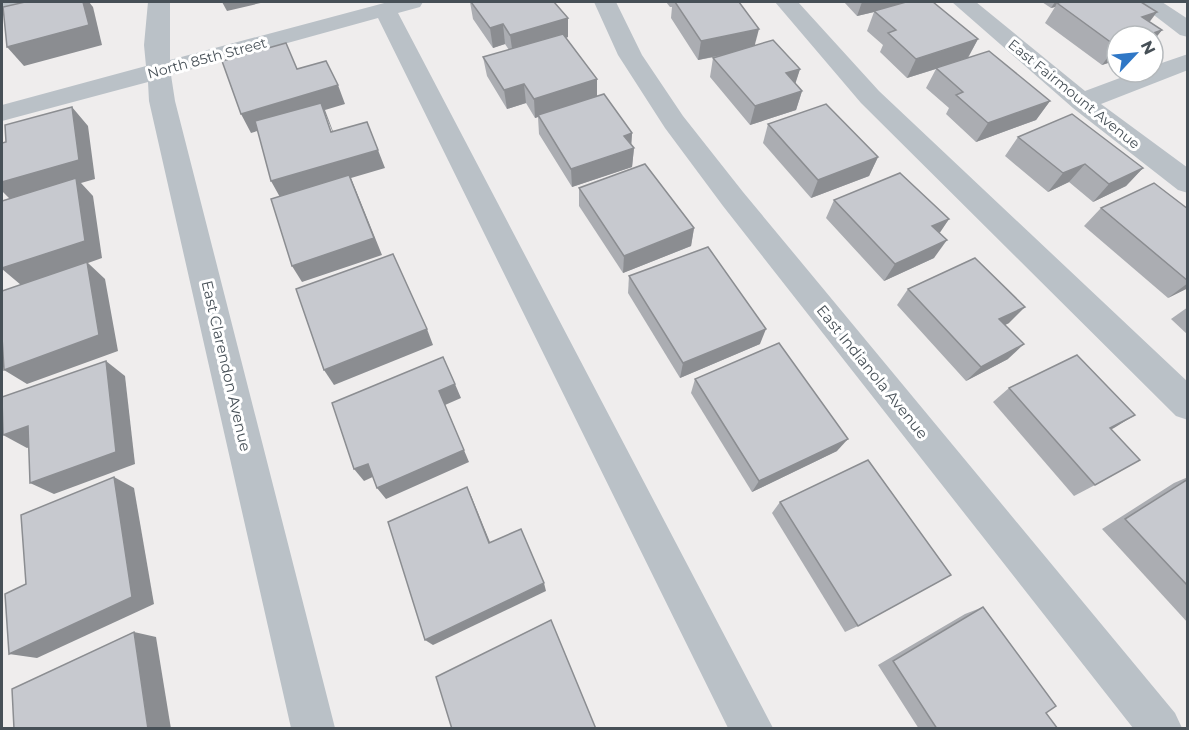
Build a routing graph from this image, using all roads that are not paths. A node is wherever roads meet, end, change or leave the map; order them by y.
1 (10, 2) edge
2 (159, 2) edge
3 (605, 2) edge
4 (786, 2) edge
5 (963, 2) edge
6 (1148, 2) edge
7 (2, 3) edge
8 (398, 5) edge
9 (1188, 30) edge
10 (1188, 61) edge
11 (159, 71) junction
12 (1082, 102) junction
13 (2, 113) edge
14 (1188, 183) edge
15 (1188, 405) edge
16 (313, 729) edge
17 (751, 729) edge
18 (1160, 729) edge

1 - 7 street
2 - 11 street, East Clarendon Avenue
3 - 18 street, East Indianola Avenue
4 - 15 street
5 - 12 street, East Fairmount Avenue
6 - 9 street
8 - 11 street, North 85th Street
8 - 17 street
10 - 12 street
11 - 13 street, North 85th Street
11 - 16 street, East Clarendon Avenue
12 - 14 street, East Fairmount Avenue

